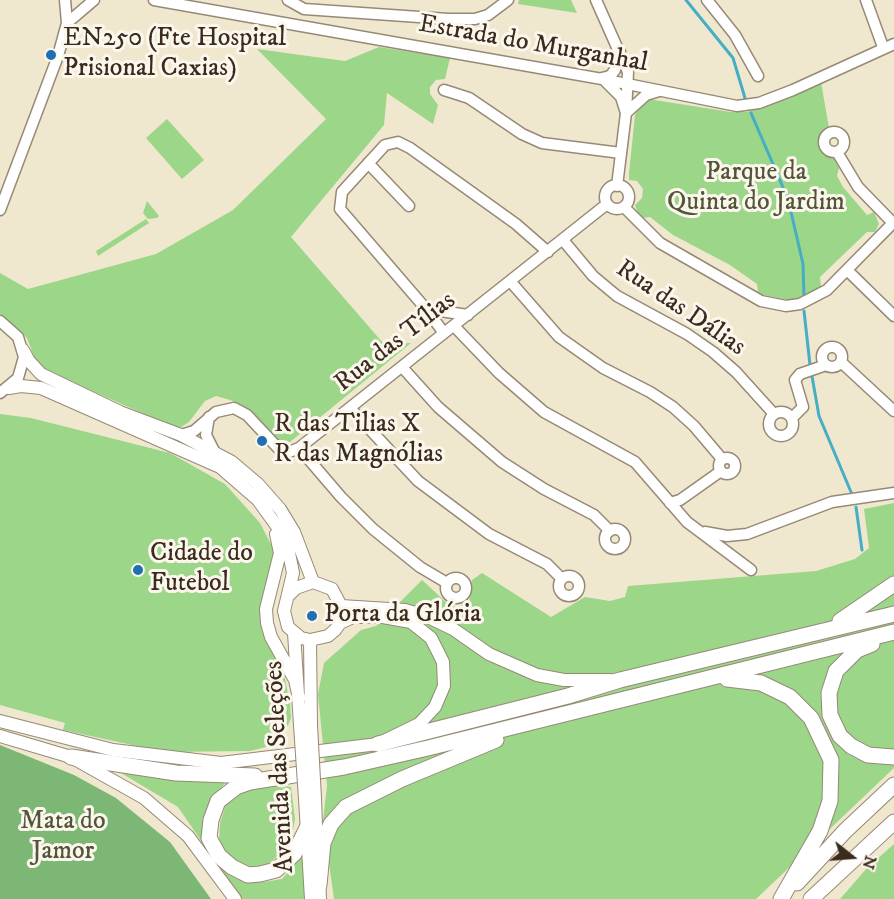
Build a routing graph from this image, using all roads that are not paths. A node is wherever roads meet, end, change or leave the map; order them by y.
1 (65, 0) edge
2 (83, 0) edge
3 (93, 0) edge
4 (154, 0) edge
5 (288, 0) edge
6 (347, 0) edge
7 (596, 0) edge
8 (707, 0) edge
9 (866, 0) edge
10 (501, 2) edge
11 (346, 12) junction
12 (67, 23) junction
13 (891, 45) edge
14 (620, 50) junction
15 (758, 76) dead end
16 (602, 79) junction
17 (628, 83) junction
18 (444, 90) dead end
19 (660, 91) junction
20 (626, 113) junction
21 (837, 152) dead end
22 (621, 153) junction
23 (368, 163) junction
24 (617, 186) junction
25 (608, 204) junction
26 (409, 206) dead end
27 (624, 207) junction
28 (0, 210) edge
29 (894, 223) edge
30 (563, 240) junction
31 (548, 252) junction
32 (848, 271) junction
33 (510, 281) junction
34 (426, 309) junction
35 (468, 315) junction
36 (894, 316) edge
37 (1, 321) edge
38 (454, 326) junction
39 (444, 333) junction
40 (23, 350) junction
41 (842, 362) junction
42 (402, 367) junction
43 (816, 369) junction
44 (4, 391) edge
45 (350, 408) junction
46 (894, 411) edge
47 (774, 414) junction
48 (209, 417) junction
49 (792, 418) junction
50 (181, 435) junction
51 (300, 448) junction
52 (214, 451) junction
53 (894, 493) edge
54 (670, 503) junction
55 (272, 518) junction
56 (610, 531) dead end
57 (702, 532) junction
58 (747, 534) junction
59 (737, 559) junction
60 (751, 570) dead end
61 (562, 579) dead end
62 (313, 582) junction
63 (447, 583) dead end
64 (894, 584) edge
65 (289, 595) junction
66 (341, 606) junction
67 (894, 614) edge
68 (340, 622) junction
69 (821, 632) junction
70 (294, 633) junction
71 (894, 633) edge
72 (310, 640) junction
73 (620, 680) junction
74 (698, 682) junction
75 (299, 698) junction
76 (0, 721) edge
77 (539, 722) junction
78 (306, 725) junction
79 (0, 736) edge
80 (378, 744) junction
81 (71, 757) junction
82 (894, 757) edge
83 (276, 777) junction
84 (894, 785) edge
85 (310, 799) junction
86 (894, 822) edge
87 (307, 828) junction
88 (320, 892) edge
89 (235, 899) edge
90 (311, 899) edge
91 (782, 899) edge
92 (810, 899) edge

1 - 12 street
2 - 3 street
3 - 12 street
4 - 16 street, Estrada do Murganhal
5 - 11 street
6 - 11 street
7 - 14 street
8 - 15 street
9 - 13 street
10 - 11 street
12 - 28 street
13 - 19 street, Estrada do Murganhal
14 - 16 street
14 - 17 street
16 - 17 street, Estrada do Murganhal
16 - 20 street
17 - 19 street, Estrada do Murganhal
17 - 20 street
18 - 22 street
19 - 20 street
20 - 22 street
21 - 29 street
22 - 24 street
23 - 26 street
23 - 31 street
23 - 34 street
24 - 25 street
24 - 27 street
25 - 27 street
25 - 30 street, Rua das Tílias
27 - 32 street
29 - 32 street
30 - 31 street, Rua das Tílias
30 - 47 street, Rua das Dálias
31 - 33 street, Rua das Tílias
32 - 36 street
33 - 35 street, Rua das Tílias
33 - 54 street
34 - 35 street
34 - 39 street
35 - 38 street, Rua das Tílias
37 - 40 street
38 - 39 street, Rua das Tílias
38 - 54 street
39 - 42 street, Rua das Tílias
40 - 44 street
40 - 50 main road
41 - 43 street
41 - 43 street
41 - 46 street
42 - 45 street, Rua das Tílias
42 - 56 street
43 - 49 street
44 - 55 main road, Avenida das Seleções
45 - 51 street, Rua das Tílias
45 - 61 street
47 - 49 street
47 - 49 street
48 - 50 street
48 - 51 street
48 - 52 street
50 - 52 main road
51 - 63 street
52 - 62 main road
53 - 58 street
54 - 57 street
55 - 65 main road, Avenida das Seleções
55 - 75 main road
57 - 58 street
57 - 59 street
58 - 59 street
59 - 60 street
62 - 65 main road
62 - 66 main road
64 - 69 highway
65 - 70 main road, Avenida das Seleções
66 - 68 main road
66 - 73 main road
67 - 69 highway
68 - 72 main road, Avenida das Seleções
68 - 80 main road
69 - 73 highway
70 - 72 main road, Avenida das Seleções
70 - 75 main road, Avenida das Seleções
71 - 74 highway
71 - 82 highway
72 - 78 main road, Avenida das Seleções
73 - 80 highway
74 - 77 highway
74 - 91 highway
75 - 78 main road, Avenida das Seleções
76 - 80 main road
77 - 83 highway
77 - 88 highway
78 - 85 main road, Avenida das Seleções, bridge
79 - 81 main road
81 - 83 highway
81 - 89 main road
83 - 87 highway
84 - 91 highway
85 - 87 main road, Avenida das Seleções
85 - 88 main road, Avenida das Seleções
86 - 92 highway
87 - 90 main road, Avenida das Seleções

